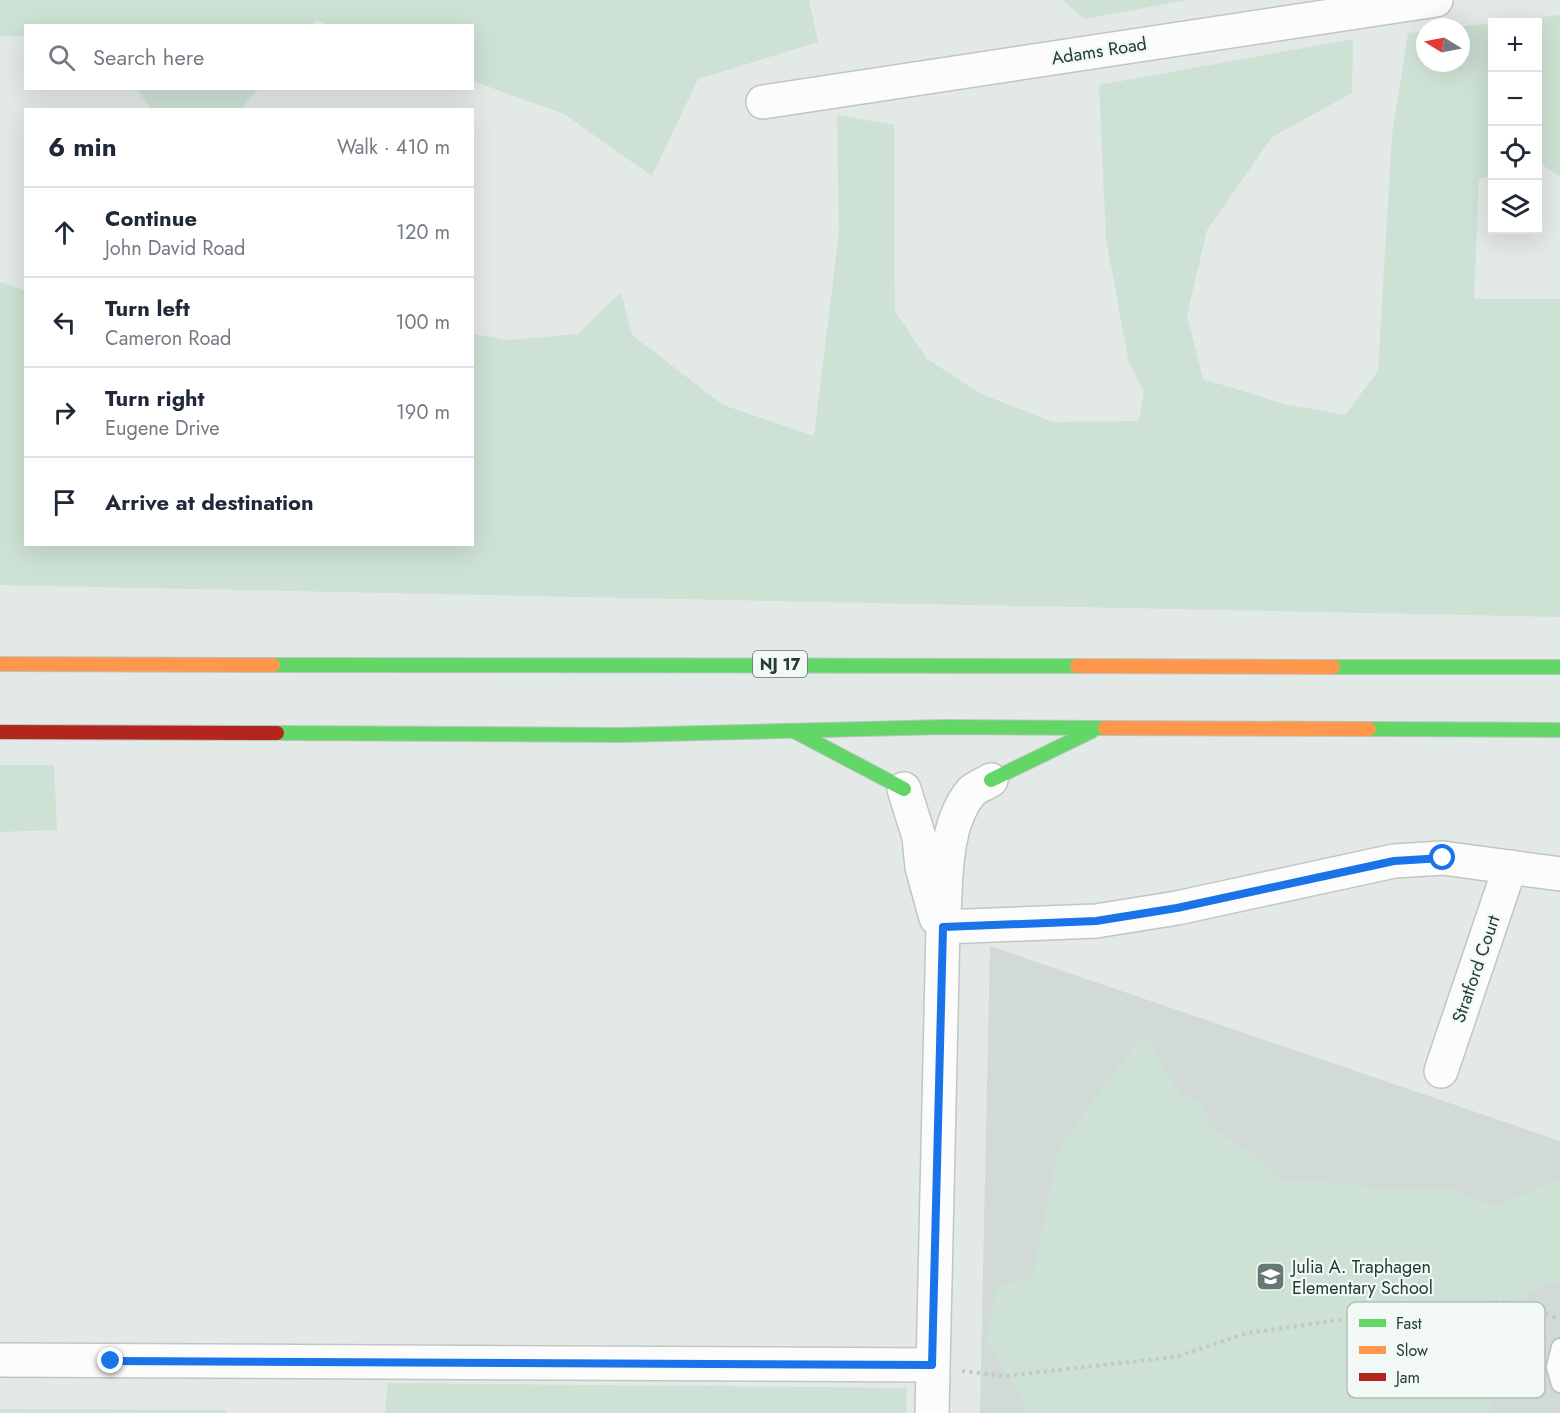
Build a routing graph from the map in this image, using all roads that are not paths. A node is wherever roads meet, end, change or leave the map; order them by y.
1 (1436, 0) edge
2 (1364, 5) edge
3 (763, 102) dead end
4 (0, 664) edge
5 (1560, 667) edge
6 (1097, 728) junction
7 (793, 730) junction
8 (1560, 730) edge
9 (0, 732) edge
10 (991, 780) joint
11 (903, 789) joint
12 (1510, 867) junction
13 (1560, 874) edge
14 (943, 927) junction
15 (1442, 1071) dead end
16 (1560, 1347) edge
17 (0, 1360) edge
18 (932, 1365) junction
19 (1560, 1384) edge
20 (932, 1413) edge

1 - 2 street, Adams Road
2 - 3 street, Adams Road
4 - 5 highway, NJ 17
6 - 7 highway
6 - 8 highway
6 - 10 highway
7 - 9 highway
7 - 11 highway
10 - 14 street
11 - 14 street
12 - 13 street
12 - 14 street
12 - 15 street, Stratford Court
14 - 18 street
16 - 19 lane
17 - 18 street
18 - 20 street

